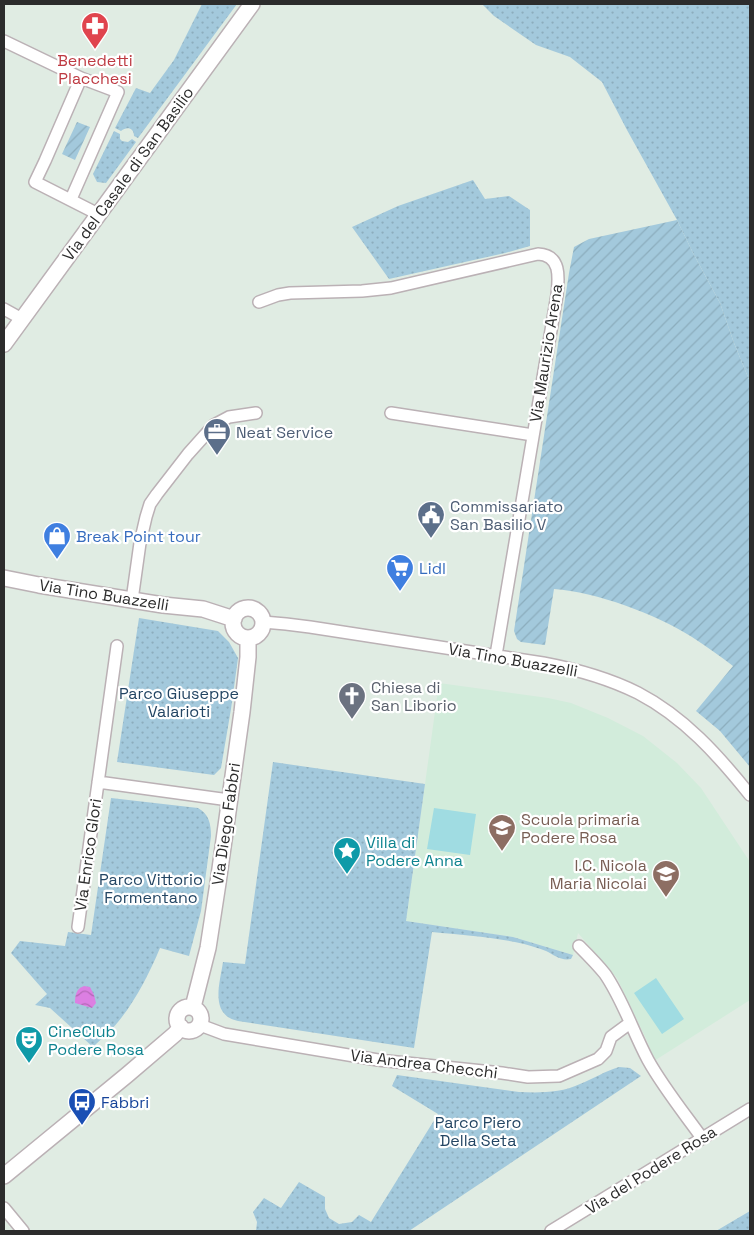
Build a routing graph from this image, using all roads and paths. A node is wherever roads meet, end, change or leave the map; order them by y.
1 (252, 4) edge
2 (4, 41) edge
3 (81, 78) junction
4 (72, 199) junction
5 (98, 214) junction
6 (259, 302) dead end
7 (4, 308) edge
8 (22, 319) junction
9 (4, 344) edge
10 (392, 412) dead end
11 (256, 413) dead end
12 (533, 435) junction
13 (4, 578) edge
14 (132, 600) junction
15 (234, 618) junction
16 (263, 622) junction
17 (248, 639) junction
18 (117, 646) dead end
19 (496, 655) junction
20 (98, 782) junction
21 (750, 795) edge
22 (229, 800) junction
23 (78, 927) dead end
24 (579, 946) dead end
25 (193, 1007) junction
26 (630, 1023) junction
27 (200, 1025) junction
28 (181, 1028) junction
29 (750, 1109) edge
30 (702, 1138) junction
31 (4, 1176) edge
32 (4, 1208) edge
33 (23, 1231) edge
34 (551, 1231) edge

1 - 5 street, Via del Casale di San Basilio
2 - 3 street
3 - 4 street
3 - 4 street
4 - 5 street
5 - 8 street, Via del Casale di San Basilio
6 - 12 street, Via Maurizio Arena
7 - 8 street
8 - 9 street, Via del Casale di San Basilio
10 - 12 street
11 - 14 street
12 - 19 street, Via Maurizio Arena
13 - 14 street, Via Tino Buazzelli
14 - 15 street, Via Tino Buazzelli
15 - 16 street
15 - 17 street
16 - 17 street
16 - 19 street, Via Tino Buazzelli
17 - 22 street, Via Diego Fabbri
18 - 20 street, Via Enrico Glori
19 - 21 street, Via Tino Buazzelli
20 - 22 street, Via Enrico Glori
20 - 23 street, Via Enrico Glori
22 - 25 street, Via Diego Fabbri
24 - 26 street
25 - 27 street
25 - 28 street
26 - 27 street, Via Andrea Checchi
26 - 30 street
27 - 28 street
28 - 31 street
29 - 30 street, Via del Podere Rosa
30 - 34 street, Via del Podere Rosa
32 - 33 street

